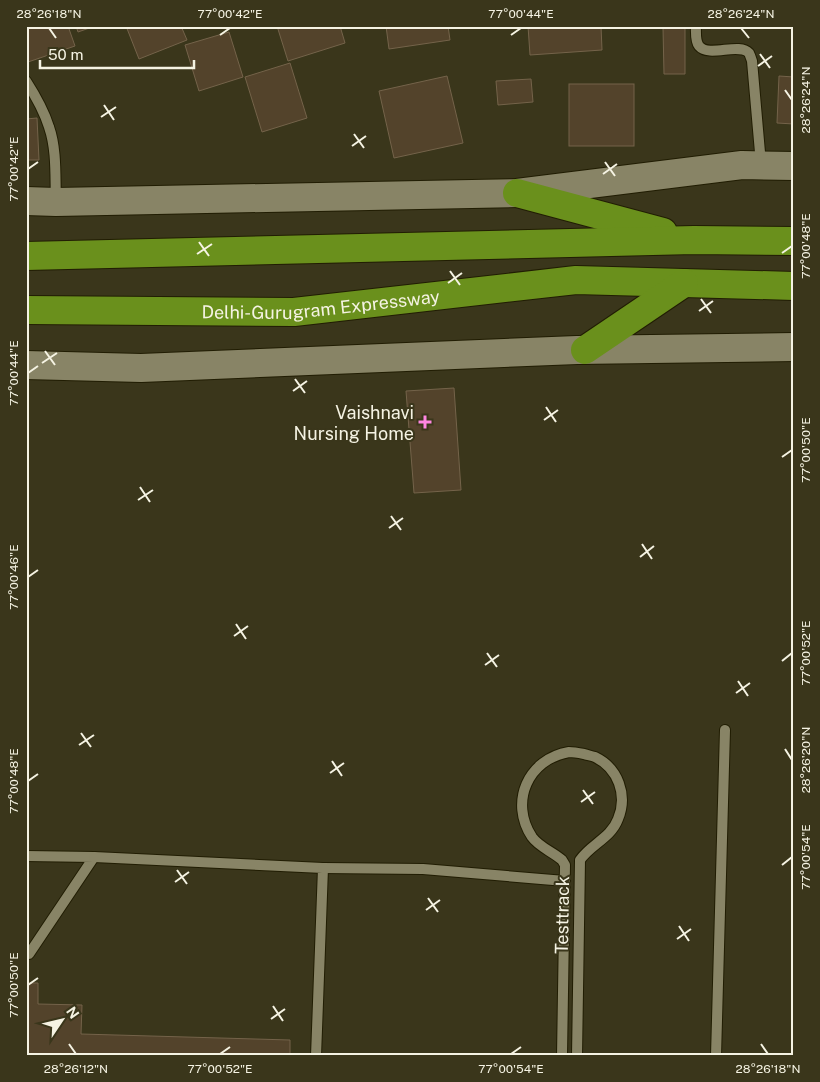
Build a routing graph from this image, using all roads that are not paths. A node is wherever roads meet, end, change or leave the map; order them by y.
1 (696, 26) edge
2 (26, 81) edge
3 (761, 165) junction
4 (794, 166) edge
5 (517, 193) junction
6 (26, 201) edge
7 (56, 202) junction
8 (694, 240) junction
9 (794, 242) edge
10 (26, 256) edge
11 (684, 283) junction
12 (794, 286) edge
13 (26, 310) edge
14 (794, 347) edge
15 (584, 350) junction
16 (26, 365) edge
17 (725, 730) dead end
18 (26, 856) edge
19 (94, 857) junction
20 (323, 868) junction
21 (565, 881) junction
22 (26, 954) edge
23 (316, 1056) edge
24 (562, 1056) edge
25 (577, 1056) edge
26 (716, 1056) edge

1 - 3 lane
2 - 7 lane
3 - 4 main road
3 - 5 main road
5 - 7 main road
5 - 8 highway
6 - 7 main road
8 - 9 highway
8 - 10 highway
11 - 12 highway, Delhi-Gurugram Expressway
11 - 13 highway, Delhi-Gurugram Expressway
11 - 15 highway
14 - 15 main road
15 - 16 main road
17 - 26 lane
18 - 19 lane, Testtrack
19 - 20 lane, Testtrack
19 - 22 lane
20 - 21 lane, Testtrack
20 - 23 lane
21 - 24 lane, Testtrack
21 - 25 lane, Testtrack

